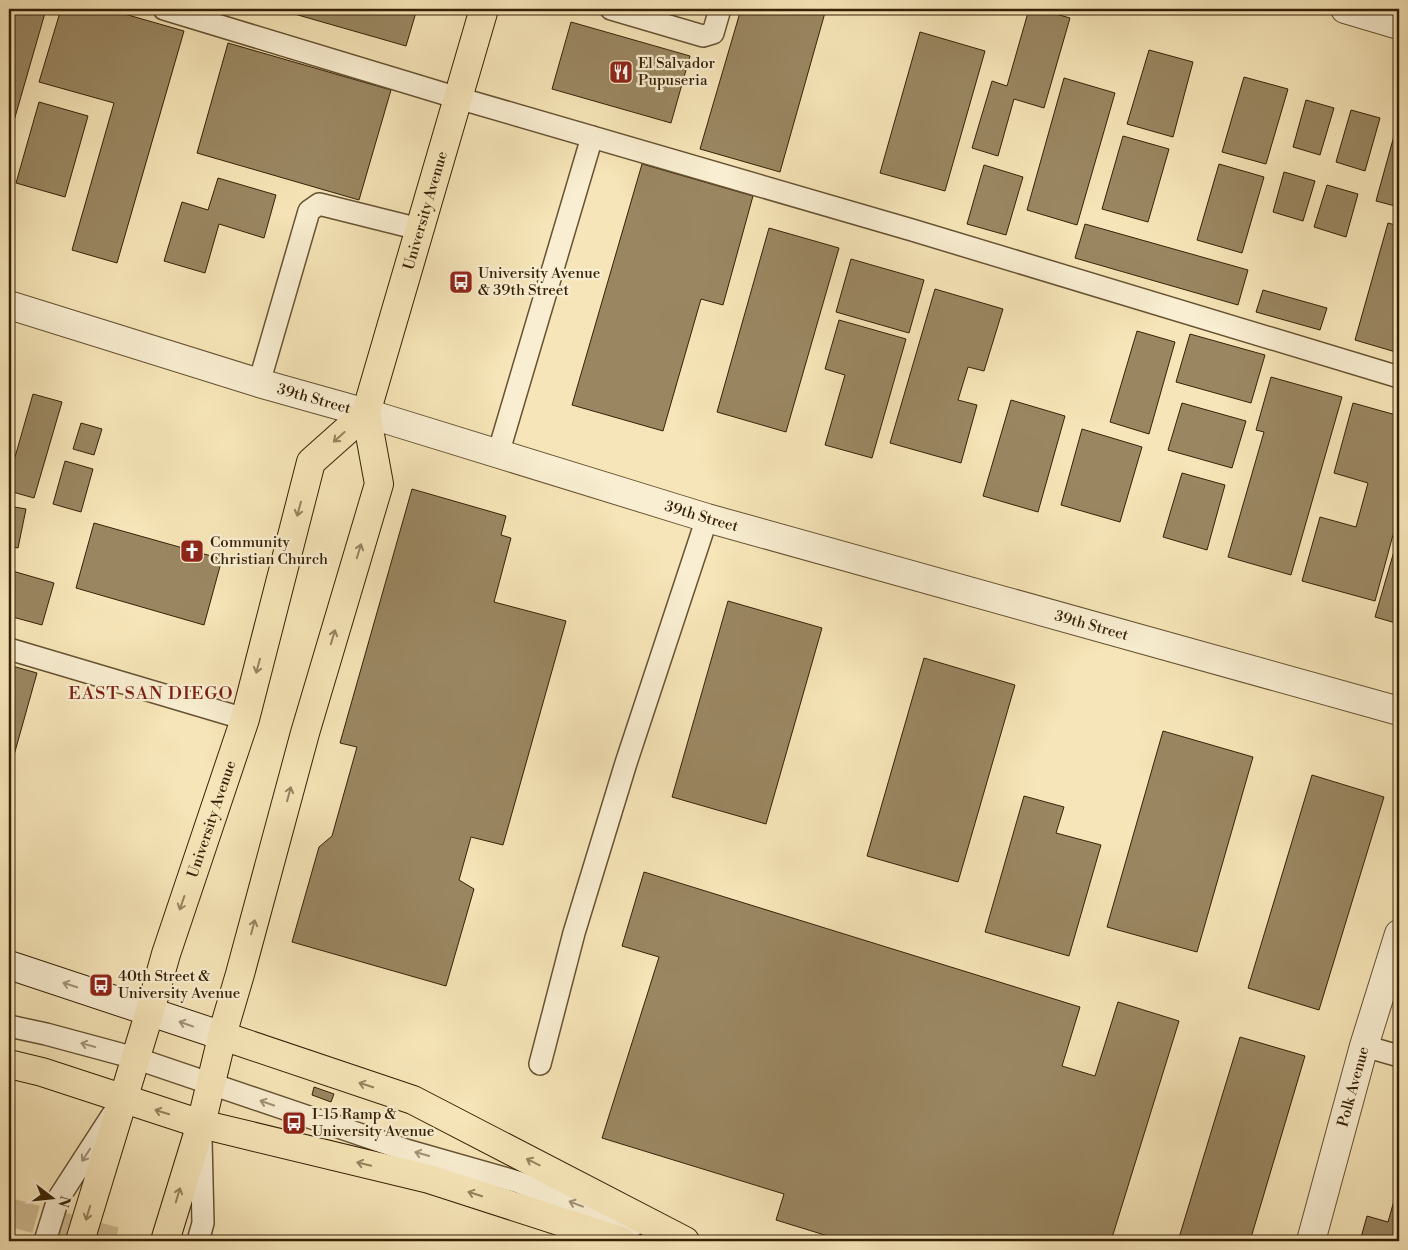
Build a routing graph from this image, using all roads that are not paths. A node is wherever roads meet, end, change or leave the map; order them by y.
1 (164, 9) edge
2 (484, 9) edge
3 (612, 9) edge
4 (720, 9) edge
5 (1345, 9) edge
6 (1399, 25) edge
7 (458, 98) junction
8 (592, 137) junction
9 (420, 229) junction
10 (9, 304) edge
11 (1399, 377) edge
12 (259, 383) junction
13 (366, 413) junction
14 (498, 454) junction
15 (707, 518) junction
16 (9, 649) edge
17 (1399, 711) edge
18 (245, 719) junction
19 (1399, 934) edge
20 (9, 965) edge
21 (150, 1011) junction
22 (9, 1026) edge
23 (223, 1036) junction
24 (1364, 1046) junction
25 (1399, 1056) edge
26 (135, 1058) junction
27 (9, 1064) edge
28 (540, 1064) dead end
29 (211, 1084) junction
30 (123, 1099) junction
31 (201, 1124) junction
32 (45, 1241) edge
33 (80, 1241) edge
34 (164, 1241) edge
35 (198, 1241) edge
36 (621, 1241) edge
37 (670, 1241) edge
38 (685, 1241) edge
39 (1311, 1241) edge

1 - 7 lane
2 - 7 main road, University Avenue
3 - 4 lane
5 - 6 street
7 - 8 lane
7 - 9 main road, University Avenue
8 - 11 lane
8 - 14 lane
9 - 12 lane
9 - 13 main road, University Avenue
10 - 12 street, 39th Street
12 - 13 street, 39th Street
13 - 14 street, 39th Street
13 -> 18 main road, University Avenue
23 -> 13 main road, University Avenue
14 - 15 street, 39th Street
15 - 17 street, 39th Street
15 - 28 lane
16 - 18 lane
18 -> 21 main road, University Avenue
19 - 24 street, Polk Avenue
21 -> 20 street
23 -> 21 street
21 - 26 main road, University Avenue
26 -> 22 lane
23 - 29 main road, University Avenue
38 -> 23 main road
24 - 25 lane
24 - 39 street, Polk Avenue
26 - 29 lane
26 - 30 main road, University Avenue
27 - 30 main road
29 - 31 main road, University Avenue
37 -> 29 lane
31 -> 30 main road
30 -> 32 lane
30 -> 33 main road, University Avenue
34 -> 31 main road, University Avenue
31 - 35 lane
36 -> 31 main road

